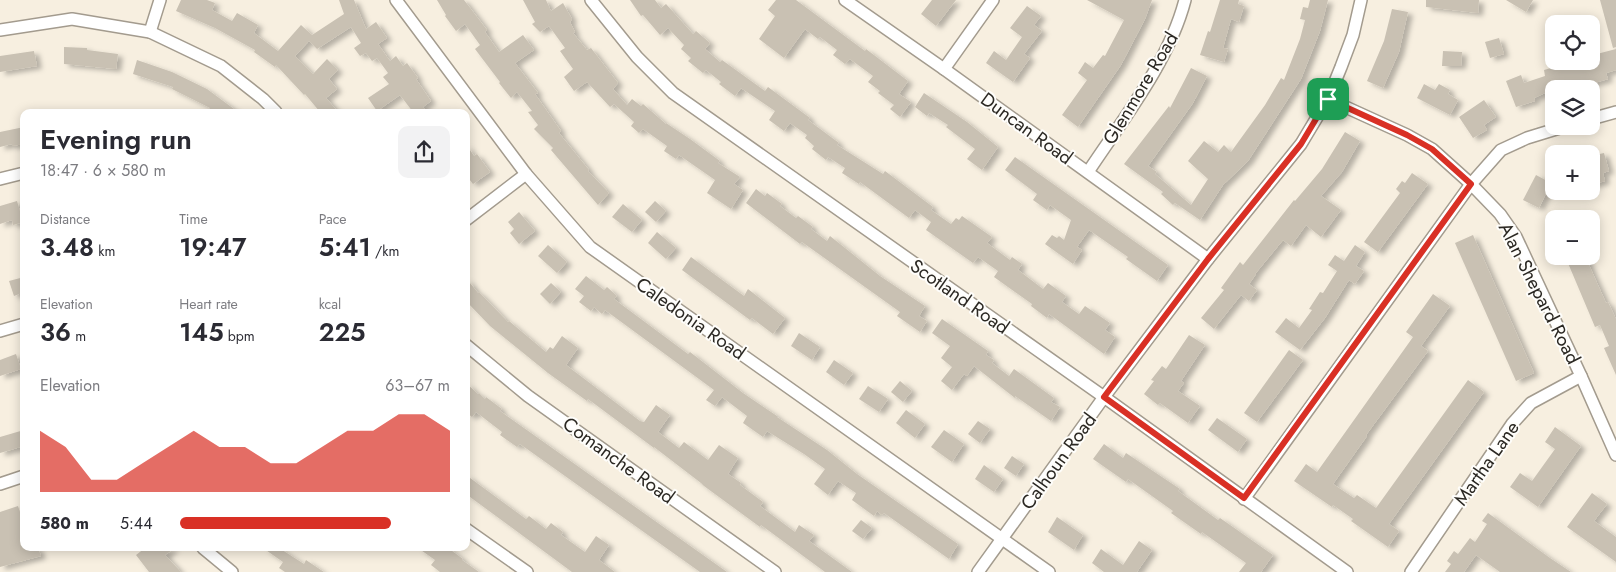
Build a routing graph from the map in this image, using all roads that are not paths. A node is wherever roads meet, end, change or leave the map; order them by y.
1 (160, 0) edge
2 (396, 0) edge
3 (591, 0) edge
4 (845, 0) edge
5 (993, 0) edge
6 (1185, 0) edge
7 (1361, 0) edge
8 (0, 30) edge
9 (150, 32) junction
10 (944, 69) junction
11 (1328, 99) junction
12 (273, 109) edge
13 (1616, 112) edge
14 (1600, 116) edge
15 (1545, 132) edge
16 (1088, 172) junction
17 (20, 174) edge
18 (526, 174) junction
19 (0, 179) edge
20 (1471, 184) junction
21 (470, 217) edge
22 (1208, 259) junction
23 (20, 325) edge
24 (0, 331) edge
25 (470, 348) edge
26 (1581, 376) junction
27 (1104, 397) junction
28 (1616, 455) edge
29 (20, 477) edge
30 (0, 484) edge
31 (1244, 498) junction
32 (470, 532) edge
33 (1002, 538) junction
34 (207, 551) edge
35 (232, 572) edge
36 (527, 572) edge
37 (775, 572) edge
38 (978, 572) edge
39 (1049, 572) edge
40 (1347, 572) edge
41 (1411, 572) edge

1 - 9 street
2 - 18 street, Caledonia Road
3 - 27 street, Scotland Road
4 - 10 street, Duncan Road
5 - 10 street
6 - 16 street, Glenmore Road
7 - 11 street, Calhoun Road
8 - 9 street
9 - 12 street
10 - 16 street, Duncan Road
11 - 20 street, Alan Shepard Road
11 - 22 street, Calhoun Road
13 - 14 street
15 - 20 street
16 - 22 street, Duncan Road
17 - 19 street
18 - 21 street
18 - 33 street, Caledonia Road
20 - 26 street, Alan Shepard Road
20 - 31 street
22 - 27 street, Calhoun Road
23 - 24 street
25 - 37 street, Comanche Road
26 - 28 street, Alan Shepard Road
26 - 41 street, Martha Lane
27 - 31 street, Scotland Road
27 - 33 street, Calhoun Road
29 - 30 street
31 - 40 street, Scotland Road
32 - 36 street
33 - 38 street, Calhoun Road
33 - 39 street, Caledonia Road
34 - 35 street

